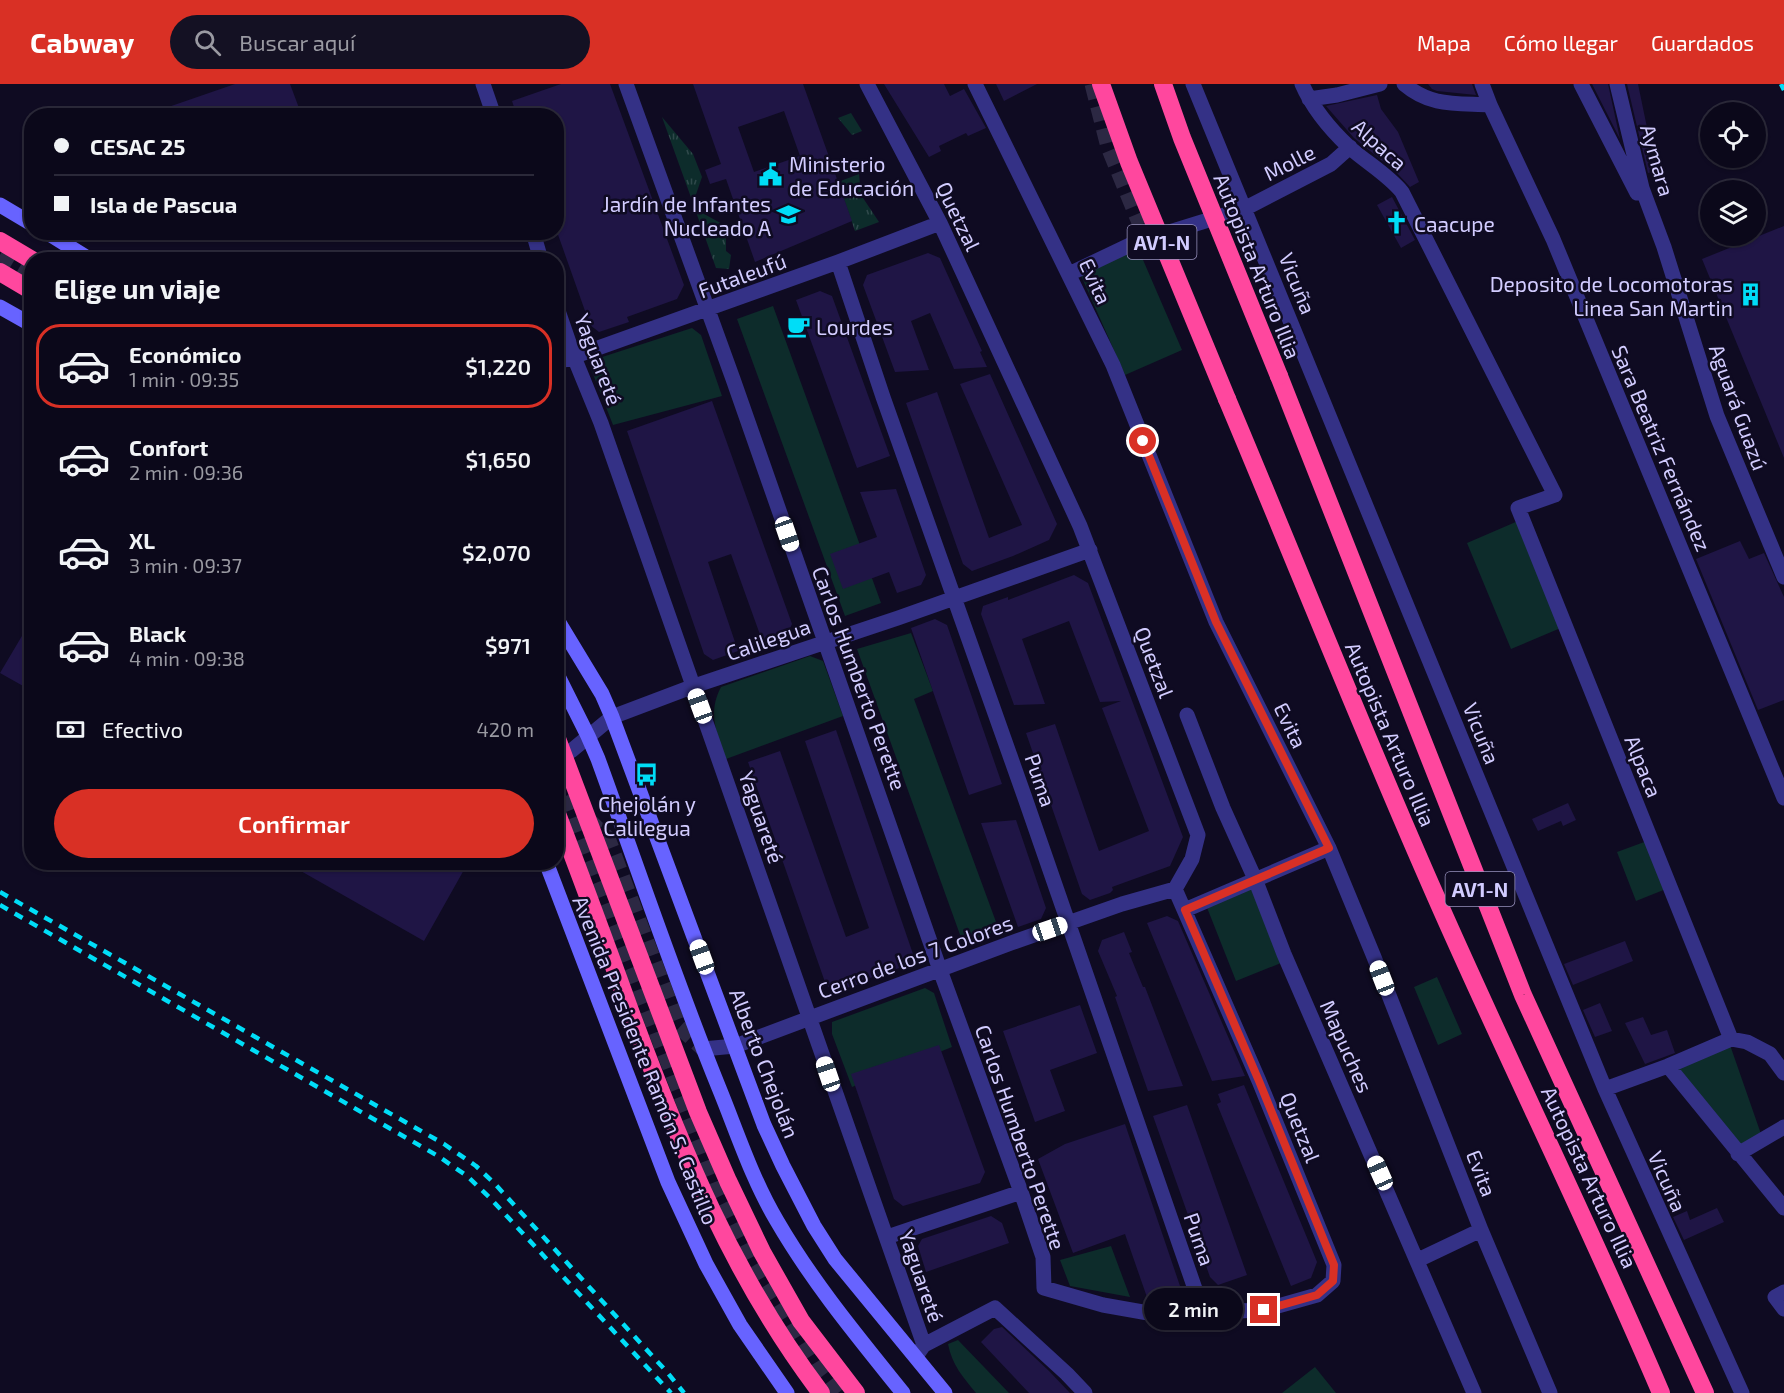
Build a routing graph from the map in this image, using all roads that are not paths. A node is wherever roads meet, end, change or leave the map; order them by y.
1 (483, 84) edge
2 (626, 84) edge
3 (867, 84) edge
4 (975, 84) edge
5 (1101, 84) edge
6 (1163, 84) edge
7 (1193, 84) edge
8 (1302, 84) edge
9 (1380, 84) edge
10 (1404, 84) edge
11 (1482, 84) edge
12 (1581, 84) edge
13 (1617, 84) edge
14 (1309, 99) junction
15 (1490, 105) junction
16 (491, 108) edge
17 (1350, 147) junction
18 (0, 206) edge
19 (1244, 209) junction
20 (24, 220) edge
21 (940, 223) junction
22 (59, 240) edge
23 (0, 241) edge
24 (1664, 247) junction
25 (79, 252) edge
26 (24, 255) edge
27 (838, 262) junction
28 (0, 272) edge
29 (1069, 274) junction
30 (24, 286) edge
31 (0, 307) edge
32 (707, 309) junction
33 (24, 320) edge
34 (564, 328) edge
35 (574, 357) junction
36 (564, 360) edge
37 (1090, 550) junction
38 (1784, 577) edge
39 (955, 598) junction
40 (564, 631) edge
41 (824, 641) junction
42 (694, 686) junction
43 (564, 688) edge
44 (1188, 715) dead end
45 (612, 717) junction
46 (588, 736) junction
47 (571, 751) dead end
48 (564, 757) edge
49 (1784, 798) edge
50 (564, 832) edge
51 (1329, 848) junction
52 (549, 870) edge
53 (1255, 879) junction
54 (1175, 889) junction
55 (1185, 910) junction
56 (1069, 923) junction
57 (940, 970) junction
58 (809, 1018) junction
59 (1731, 1039) junction
60 (735, 1047) junction
61 (704, 1049) junction
62 (1668, 1066) junction
63 (1784, 1074) edge
64 (1605, 1089) junction
65 (1784, 1127) edge
66 (1738, 1154) junction
67 (1021, 1192) junction
68 (1784, 1208) edge
69 (1481, 1230) junction
70 (886, 1237) junction
71 (1418, 1260) junction
72 (1784, 1292) edge
73 (1784, 1309) edge
74 (1203, 1312) junction
75 (920, 1351) junction
76 (787, 1393) edge
77 (821, 1393) edge
78 (856, 1393) edge
79 (903, 1393) edge
80 (945, 1393) edge
81 (1085, 1393) edge
82 (1474, 1393) edge
83 (1550, 1393) edge
84 (1661, 1393) edge
85 (1705, 1393) edge
86 (1742, 1393) edge

1 - 16 street
2 - 32 street, Carlos Humberto Perette
3 - 21 street, Quetzal
4 - 29 street, Evita
5 - 84 highway, Autopista Arturo Illia / AV1-N, bridge
6 - 85 highway, Autopista Arturo Illia / AV1-N, bridge
7 - 19 street, Vicuña
8 - 14 street, Alpaca
9 - 14 street
10 - 15 street
11 - 15 street, Sara Beatriz Fernández
12 - 24 street
13 - 24 street, Aymara
14 - 17 street, Alpaca
15 - 49 street, Sara Beatriz Fernández
17 - 19 street, Molle
17 - 59 street, Alpaca
18 - 20 main road
19 - 29 street, Molle
19 - 64 street, Vicuña
21 - 27 street, Futaleufú
21 - 37 street, Quetzal
22 - 25 main road
23 - 26 highway
24 - 38 street, Aguará Guazú
27 - 32 street, Futaleufú
27 - 39 street, Puma
28 - 30 highway
29 - 51 street, Evita
31 - 33 main road
32 - 35 street, Futaleufú
32 - 41 street, Carlos Humberto Perette
34 - 35 street, Yaguareté
35 - 36 street, Futaleufú
35 - 42 street, Yaguareté
37 - 39 street, Calilegua
37 - 54 street, Quetzal
39 - 41 street, Calilegua
39 - 56 street, Puma
40 - 45 main road, Alberto Chejolán
41 - 42 street, Calilegua
41 - 57 street, Carlos Humberto Perette
42 - 45 street, Calilegua
42 - 58 street, Yaguareté
43 - 46 main road
44 - 53 street, Mapuches
45 - 46 street, Calilegua
45 - 60 main road, Alberto Chejolán
46 - 47 street, Calilegua
46 - 61 main road
48 - 78 highway, bridge
50 - 77 highway
51 - 53 street
51 - 69 street, Evita
52 - 76 main road, Avenida Presidente Ramón S. Castillo
53 - 55 street
53 - 71 street, Mapuches
54 - 55 street, Quetzal
54 - 56 street, Cerro de los 7 Colores
55 - 74 street, Quetzal
56 - 57 street, Cerro de los 7 Colores
56 - 74 street, Puma
57 - 58 street, Cerro de los 7 Colores
57 - 67 street, Carlos Humberto Perette
58 - 60 street, Cerro de los 7 Colores
58 - 70 street, Yaguareté
59 - 62 street
59 - 63 street
60 - 61 street, Cerro de los 7 Colores
60 - 75 main road, Alberto Chejolán
61 - 79 main road
62 - 64 street
62 - 66 street
64 - 86 street, Vicuña
65 - 66 street
66 - 68 street
67 - 70 street
67 - 74 street, Carlos Humberto Perette
69 - 71 street
69 - 83 street, Evita
70 - 75 street, Yaguareté
71 - 82 street, Mapuches
72 - 73 street
75 - 80 main road, Alberto Chejolán
75 - 81 street

